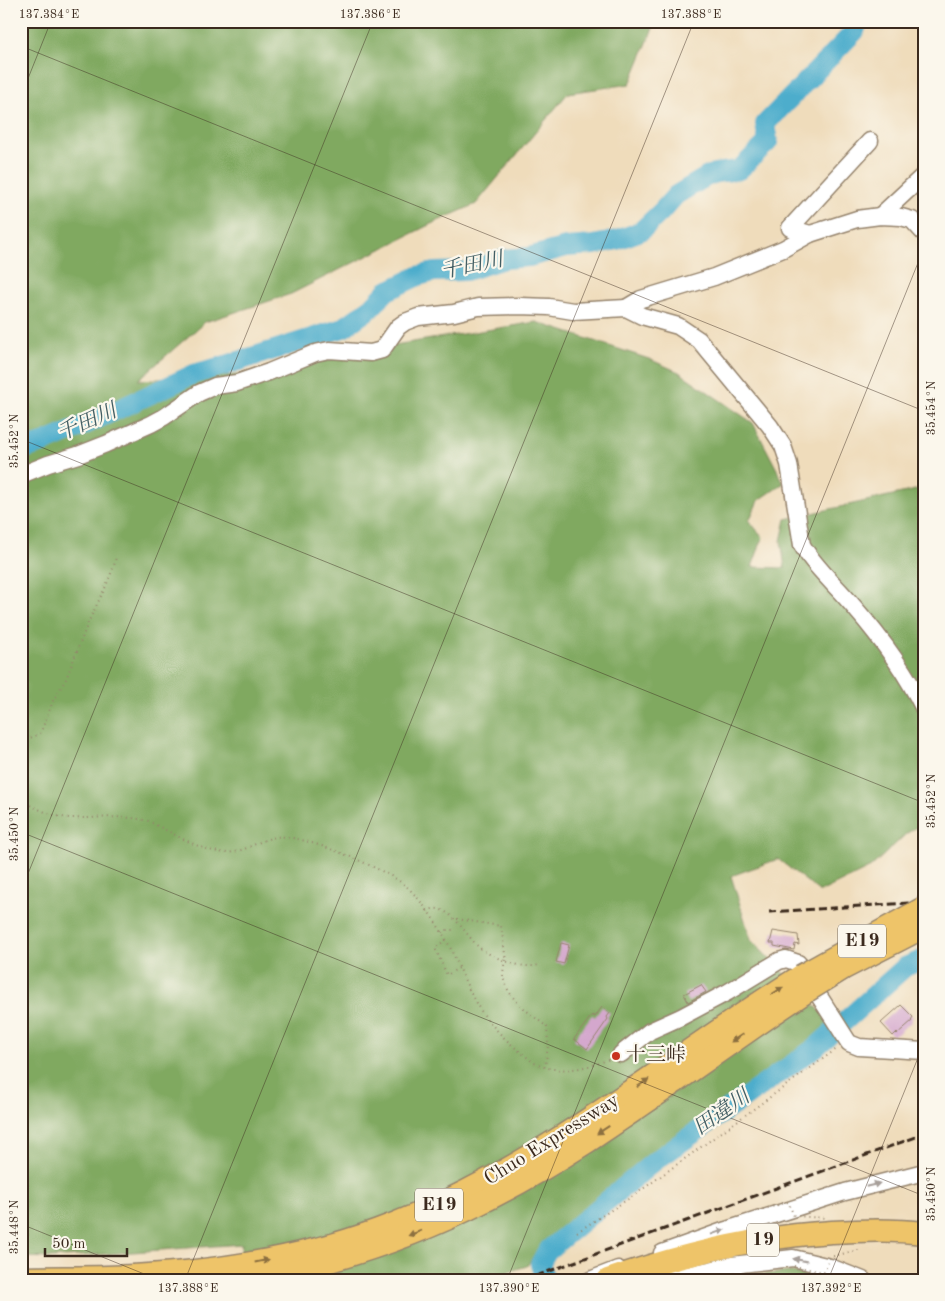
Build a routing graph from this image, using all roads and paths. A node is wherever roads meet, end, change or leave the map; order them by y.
1 (870, 141) dead end
2 (924, 175) edge
3 (880, 216) junction
4 (924, 233) edge
5 (810, 234) junction
6 (626, 308) junction
7 (21, 475) edge
8 (116, 557) dead end
9 (924, 709) edge
10 (21, 737) edge
11 (21, 802) edge
12 (924, 908) edge
13 (427, 912) junction
14 (456, 919) junction
15 (924, 927) edge
16 (454, 930) dead end
17 (442, 932) junction
18 (446, 940) junction
19 (505, 961) junction
20 (538, 965) dead end
21 (459, 968) junction
22 (804, 984) junction
23 (847, 1040) junction
24 (924, 1051) edge
25 (621, 1054) joint
26 (545, 1067) junction
27 (922, 1172) edge
28 (758, 1211) dead end
29 (826, 1218) dead end
30 (578, 1232) dead end
31 (924, 1232) edge
32 (924, 1243) edge
33 (862, 1249) dead end
34 (794, 1266) dead end
35 (21, 1278) edge
36 (254, 1280) edge
37 (590, 1280) edge
38 (608, 1280) edge
39 (642, 1280) edge
40 (664, 1280) edge
41 (863, 1280) edge

1 - 5 street
2 - 3 street
3 - 4 street
3 - 5 street
5 - 6 street
6 - 7 street
6 - 9 street
8 - 10 path
11 - 13 path
12 - 22 highway, Chuo Expressway / E19, bridge
13 - 14 path
13 - 17 path
14 - 19 path
14 - 19 path
15 - 22 highway, Chuo Expressway / E19, bridge
16 - 17 path
17 - 18 path
18 - 21 path
18 - 21 path
19 - 20 path
19 - 26 path
21 - 26 path
35 -> 22 highway, Chuo Expressway / E19
22 -> 36 highway, Chuo Expressway / E19
23 - 24 street
23 - 25 street
23 - 30 path
25 - 26 path
37 -> 27 street
28 - 29 path, bridge
31 - 38 highway, 19
32 - 39 highway, 19
33 - 34 path, bridge
41 -> 40 street

